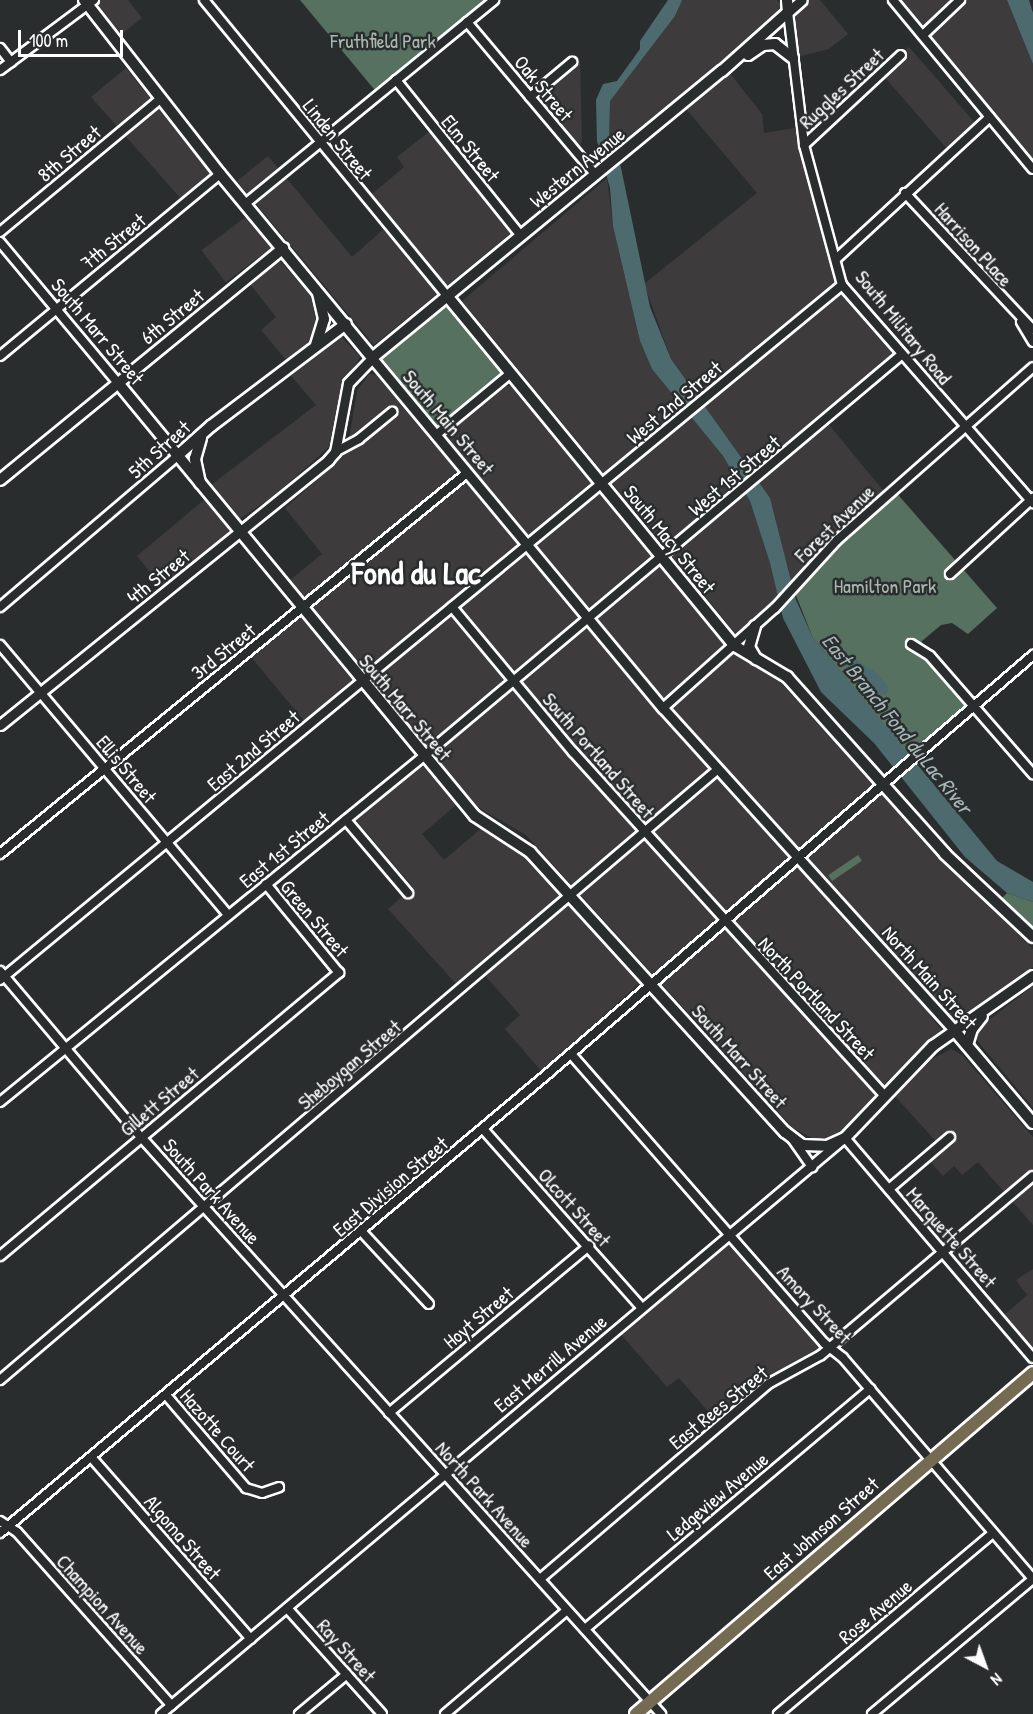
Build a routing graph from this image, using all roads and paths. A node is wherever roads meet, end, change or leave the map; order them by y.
1 (204, 0) edge
2 (494, 0) edge
3 (787, 0) edge
4 (802, 0) edge
5 (893, 0) edge
6 (960, 0) edge
7 (88, 2) edge
8 (788, 12) junction
9 (468, 22) junction
10 (923, 35) junction
11 (0, 48) edge
12 (900, 55) dead end
13 (793, 57) junction
14 (11, 62) junction
15 (572, 62) dead end
16 (0, 70) edge
17 (722, 71) junction
18 (396, 80) junction
19 (530, 97) junction
20 (160, 99) junction
21 (990, 117) junction
22 (319, 142) junction
23 (804, 145) junction
24 (1033, 169) edge
25 (599, 173) junction
26 (220, 174) junction
27 (905, 193) junction
28 (245, 204) junction
29 (0, 232) edge
30 (521, 236) junction
31 (0, 242) edge
32 (283, 248) junction
33 (836, 259) junction
34 (842, 285) junction
35 (315, 286) junction
36 (448, 297) junction
37 (56, 309) junction
38 (1019, 318) junction
39 (346, 324) junction
40 (1033, 330) edge
41 (1033, 342) edge
42 (316, 345) junction
43 (901, 355) junction
44 (0, 356) edge
45 (372, 358) junction
46 (1033, 367) edge
47 (511, 373) junction
48 (118, 383) junction
49 (392, 412) dead end
50 (211, 426) junction
51 (966, 428) junction
52 (436, 435) junction
53 (335, 452) junction
54 (176, 457) junction
55 (467, 472) junction
56 (0, 480) edge
57 (602, 484) junction
58 (202, 488) junction
59 (1032, 500) edge
60 (240, 533) junction
61 (528, 545) junction
62 (662, 558) junction
63 (950, 574) dead end
64 (0, 607) edge
65 (452, 607) junction
66 (301, 609) junction
67 (588, 619) junction
68 (755, 626) junction
69 (911, 644) dead end
70 (0, 645) edge
71 (735, 646) junction
72 (1033, 655) edge
73 (756, 659) junction
74 (362, 682) junction
75 (513, 682) junction
76 (42, 694) junction
77 (974, 707) junction
78 (663, 708) junction
79 (0, 725) edge
80 (424, 756) junction
81 (106, 769) junction
82 (717, 770) junction
83 (1033, 774) edge
84 (883, 784) junction
85 (346, 820) junction
86 (644, 832) junction
87 (169, 843) junction
88 (0, 854) edge
89 (798, 858) junction
90 (266, 884) junction
91 (408, 893) dead end
92 (571, 896) junction
93 (228, 915) junction
94 (724, 922) junction
95 (1033, 937) edge
96 (339, 973) joint
97 (2, 976) edge
98 (1033, 976) edge
99 (651, 985) junction
100 (994, 1006) junction
101 (954, 1030) junction
102 (933, 1046) junction
103 (968, 1046) junction
104 (65, 1048) junction
105 (571, 1054) junction
106 (885, 1096) junction
107 (0, 1102) edge
108 (1033, 1123) edge
109 (483, 1129) junction
110 (141, 1137) junction
111 (791, 1137) junction
112 (950, 1137) dead end
113 (844, 1138) junction
114 (812, 1167) junction
115 (1033, 1176) edge
116 (889, 1189) junction
117 (205, 1207) junction
118 (362, 1232) junction
119 (730, 1234) junction
120 (589, 1246) junction
121 (943, 1252) junction
122 (0, 1256) edge
123 (284, 1295) junction
124 (429, 1304) dead end
125 (642, 1308) junction
126 (831, 1347) junction
127 (1033, 1358) edge
128 (1033, 1374) edge
129 (0, 1380) edge
130 (870, 1389) junction
131 (166, 1395) junction
132 (389, 1413) junction
133 (91, 1457) junction
134 (930, 1460) junction
135 (446, 1475) junction
136 (279, 1486) dead end
137 (0, 1521) edge
138 (9, 1526) junction
139 (0, 1533) edge
140 (993, 1533) junction
141 (540, 1579) junction
142 (1033, 1579) edge
143 (287, 1608) junction
144 (567, 1610) junction
145 (585, 1629) junction
146 (251, 1639) junction
147 (347, 1674) junction
148 (650, 1701) junction
149 (171, 1705) junction
150 (161, 1714) edge
151 (299, 1714) edge
152 (382, 1714) edge
153 (446, 1714) edge
154 (636, 1714) edge
155 (661, 1714) edge
156 (778, 1714) edge
157 (872, 1714) edge

1 - 22 street, Linden Street
2 - 9 street
3 - 8 main road, South Military Road
4 - 8 street, Western Avenue
5 - 10 street
6 - 10 street
7 - 14 street
7 - 20 main road, South Main Street
8 - 13 street, South Military Road
8 - 17 main road, Western Avenue
9 - 18 street
9 - 19 street, Oak Street
10 - 21 street
11 - 14 street
12 - 23 street, Ruggles Street
13 - 17 main road
13 - 23 street, South Military Road
14 - 16 street
15 - 19 street
17 - 25 main road, Western Avenue
18 - 22 street
18 - 30 street, Elm Street
19 - 25 street, Oak Street
20 - 26 main road, South Main Street
20 - 29 street, 8th Street
21 - 24 street
21 - 27 street
22 - 28 street
22 - 36 street, Linden Street
23 - 33 street, South Military Road
25 - 30 main road, Western Avenue
26 - 28 main road, South Main Street
26 - 37 street, 7th Street
27 - 33 street
27 - 38 street, Harrison Place
28 - 32 main road, South Main Street
30 - 36 main road, Western Avenue
31 - 37 street, South Marr Street
32 - 35 main road, South Main Street
32 - 48 main road, 6th Street
33 - 34 street, South Military Road
34 - 43 street, South Military Road
34 - 57 street, West 2nd Street
35 - 39 main road, South Main Street
35 - 42 main road
36 - 45 main road, Western Avenue
36 - 47 main road, South Macy Street
37 - 44 street, 7th Street
37 - 48 street, South Marr Street
38 - 40 street, Harrison Place
38 - 41 street, Harrison Place
39 - 42 main road, 5th Street
39 - 45 main road, South Main Street
42 - 50 main road, 5th Street
43 - 51 street, South Military Road
43 - 62 street, West 1st Street
45 - 52 street, South Main Street
45 - 53 street
46 - 51 street, Forest Avenue
47 - 52 street
47 - 57 main road, South Macy Street
48 - 54 main road, South Marr Street
48 - 56 main road, 6th Street
49 - 53 street, 4th Street
50 - 54 main road, 5th Street
50 - 58 main road
51 - 59 street, South Military Road
51 - 68 street, Forest Avenue
52 - 55 street, South Main Street
53 - 60 street, 4th Street
54 - 58 main road, South Marr Street
54 - 64 street, 5th Street
55 - 61 street, South Main Street
55 - 66 street, 3rd Street
57 - 61 street, West 2nd Street
57 - 62 main road, South Macy Street
58 - 60 main road, South Marr Street
59 - 63 street
60 - 66 main road, South Marr Street
60 - 76 street, 4th Street
61 - 65 street, East 2nd Street
61 - 67 street, South Main Street
62 - 67 street, West 1st Street
62 - 71 main road, South Macy Street
65 - 74 street, East 2nd Street
65 - 75 street, South Portland Street
66 - 74 main road, South Marr Street
66 - 81 street, 3rd Street
67 - 75 street, East 1st Street
67 - 78 street, South Main Street
68 - 71 street, Forest Avenue
68 - 73 main road
69 - 77 street
70 - 76 street, Ellis Street
71 - 73 main road, South Macy Street
71 - 78 street, Forest Avenue
72 - 77 street, East Division Street
73 - 84 main road, South Macy Street
74 - 80 main road, South Marr Street
74 - 87 street, East 2nd Street
75 - 80 street, East 1st Street
75 - 86 street, South Portland Street
76 - 79 street, 4th Street
76 - 81 street, Ellis Street
77 - 83 street
77 - 84 street, East Division Street
78 - 82 street, South Main Street
80 - 85 street, East 1st Street
80 - 92 main road, South Marr Street
81 - 87 street, Ellis Street
81 - 88 street, 3rd Street
82 - 86 street, Sheboygan Street
82 - 89 street, South Main Street
84 - 89 street, East Division Street
84 - 95 main road, South Macy Street
85 - 90 street, East 1st Street
85 - 91 street
86 - 92 street, Sheboygan Street
86 - 94 street, South Portland Street
87 - 93 street, Ellis Street
87 - 97 street, East 2nd Street
89 - 94 street, East Division Street
89 - 101 street, North Main Street
90 - 93 street, East 1st Street
90 - 96 street, Green Street
92 - 99 main road, South Marr Street
92 - 117 street, Sheboygan Street
93 - 104 street, East 1st Street
94 - 99 street, East Division Street
94 - 106 street, North Portland Street
96 - 110 street, Gillett Street
97 - 104 street, South Park Avenue
98 - 100 main road
99 - 105 street, East Division Street
99 - 111 main road, South Marr Street
100 - 101 main road, East Merrill Avenue
100 - 103 main road
101 - 102 main road, East Merrill Avenue
101 - 103 main road, North Main Street
102 - 103 main road
102 - 106 main road, East Merrill Avenue
103 - 108 main road, North Main Street
104 - 107 street, East 1st Street
104 - 110 street, South Park Avenue
105 - 109 street, East Division Street
105 - 119 street, Amory Street
106 - 113 main road, East Merrill Avenue
109 - 118 street, East Division Street
109 - 120 street, Olcott Street
110 - 117 street, South Park Avenue
110 - 122 street, Gillett Street
111 - 113 main road
111 - 114 street, South Marr Street
112 - 116 street
113 - 114 street, East Merrill Avenue
113 - 116 street, Marquette Street
114 - 119 street, East Merrill Avenue
115 - 121 street, East Rees Street
116 - 121 street, Marquette Street
117 - 123 street, South Park Avenue
117 - 129 street, Sheboygan Street
118 - 123 street, East Division Street
118 - 124 street
119 - 125 street, East Merrill Avenue
119 - 126 street, Amory Street
120 - 125 street, Olcott Street
120 - 132 street, Hoyt Street
121 - 126 street, East Rees Street
121 - 127 street, Marquette Street
123 - 131 street, East Division Street
123 - 132 street, North Park Avenue
125 - 135 street, East Merrill Avenue
126 - 130 street, Amory Street
126 - 141 street, East Rees Street
128 - 134 main road, East Johnson Street
130 - 134 street, Amory Street
130 - 145 street, Ledgeview Avenue
131 - 133 street, East Division Street
131 - 136 street, Hazotte Court
132 - 135 street, North Park Avenue
133 - 138 street, East Division Street
133 - 146 street, Algoma Street
134 - 140 street, Amory Street
134 - 148 main road, East Johnson Street
135 - 141 street, North Park Avenue
135 - 143 street, East Merrill Avenue
137 - 138 street, Champion Avenue
138 - 139 street, East Division Street
138 - 149 street, Champion Avenue
140 - 142 street, Amory Street
140 - 156 street, Rose Avenue
141 - 144 street, North Park Avenue
142 - 157 street
143 - 146 street, East Merrill Avenue
143 - 147 street, Ray Street
144 - 145 street, North Park Avenue
144 - 153 street
145 - 148 street, North Park Avenue
146 - 149 street, East Merrill Avenue
147 - 151 street
147 - 152 street, Ray Street
148 - 154 main road, East Johnson Street
148 - 155 street, North Park Avenue
149 - 150 street, East Merrill Avenue

